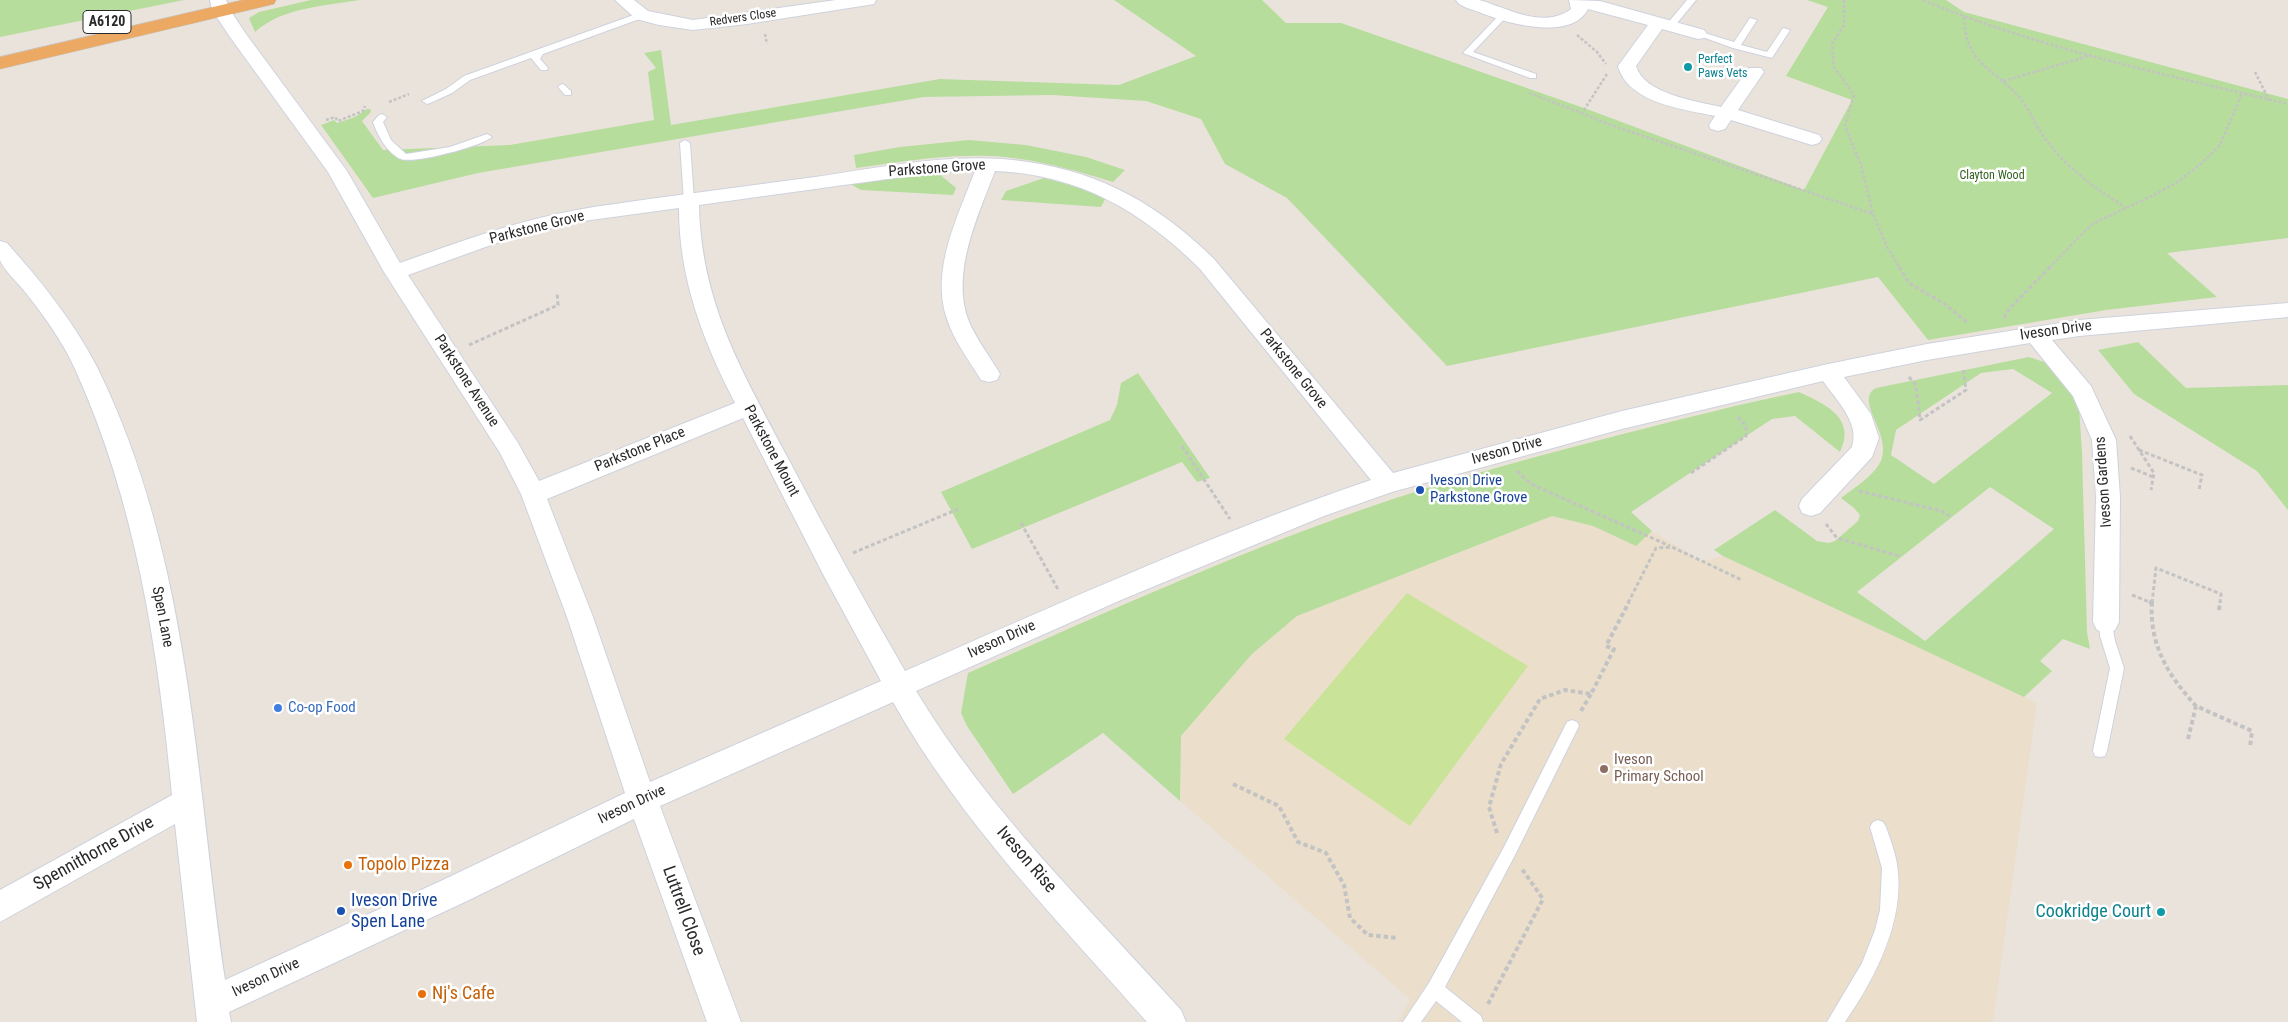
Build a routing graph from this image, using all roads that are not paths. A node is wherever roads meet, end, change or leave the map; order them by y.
1 (267, 0) edge
2 (623, 0) edge
3 (868, 0) edge
4 (1464, 0) edge
5 (1692, 0) edge
6 (1578, 2) edge
7 (217, 3) edge
8 (1505, 14) junction
9 (642, 15) junction
10 (1753, 20) dead end
11 (1664, 25) junction
12 (1786, 30) dead end
13 (1698, 34) joint
14 (26, 38) dead end
15 (1736, 46) junction
16 (539, 53) junction
17 (0, 63) edge
18 (544, 68) dead end
19 (1755, 72) dead end
20 (1533, 76) dead end
21 (427, 101) dead end
22 (382, 117) dead end
23 (1721, 120) junction
24 (487, 137) dead end
25 (1812, 139) dead end
26 (685, 142) dead end
27 (987, 165) junction
28 (689, 201) junction
29 (0, 248) edge
30 (395, 272) junction
31 (2288, 310) edge
32 (2035, 334) junction
33 (1828, 372) junction
34 (990, 374) dead end
35 (748, 407) junction
36 (1388, 484) junction
37 (533, 494) junction
38 (1811, 506) road end
39 (2106, 622) joint
40 (899, 686) junction
41 (1572, 726) dead end
42 (2100, 751) dead end
43 (642, 800) junction
44 (189, 801) junction
45 (1878, 827) dead end
46 (0, 907) edge
47 (1435, 989) junction
48 (212, 1012) edge
49 (724, 1022) edge
50 (1169, 1022) edge
51 (1411, 1022) edge
52 (1475, 1022) edge
53 (1835, 1022) edge

1 - 7 highway, A6120
2 - 9 street, Redvers Close
3 - 9 street, Redvers Close
4 - 8 street
5 - 11 lane
6 - 8 street
6 - 11 street
7 - 14 highway, A6120
7 - 17 highway, A6120
7 - 30 street, Parkstone Avenue
8 - 20 lane
9 - 16 lane
10 - 15 lane
11 - 13 street
11 - 23 street
12 - 15 lane
13 - 15 lane
16 - 18 lane
16 - 21 lane
19 - 23 street
22 - 24 lane
23 - 25 street
26 - 28 lane
27 - 28 street, Parkstone Grove
27 - 34 street
27 - 36 street, Parkstone Grove
28 - 30 street, Parkstone Grove
28 - 35 street, Parkstone Mount
29 - 44 street, Spen Lane
30 - 37 street, Parkstone Avenue
31 - 32 street, Iveson Drive
32 - 33 street, Iveson Drive
32 - 39 street, Iveson Gardens
33 - 36 street, Iveson Drive
33 - 38 street
35 - 37 street, Parkstone Place
35 - 40 street, Parkstone Mount
36 - 40 street, Iveson Drive
37 - 43 street, Parkstone Avenue
39 - 42 lane
40 - 43 street, Iveson Drive
40 - 50 street, Iveson Rise
41 - 47 lane
43 - 48 street, Iveson Drive
43 - 49 street, Luttrell Close
44 - 46 street, Spennithorne Drive
44 - 48 street, Spen Lane
45 - 53 lane
47 - 51 lane
47 - 52 lane

